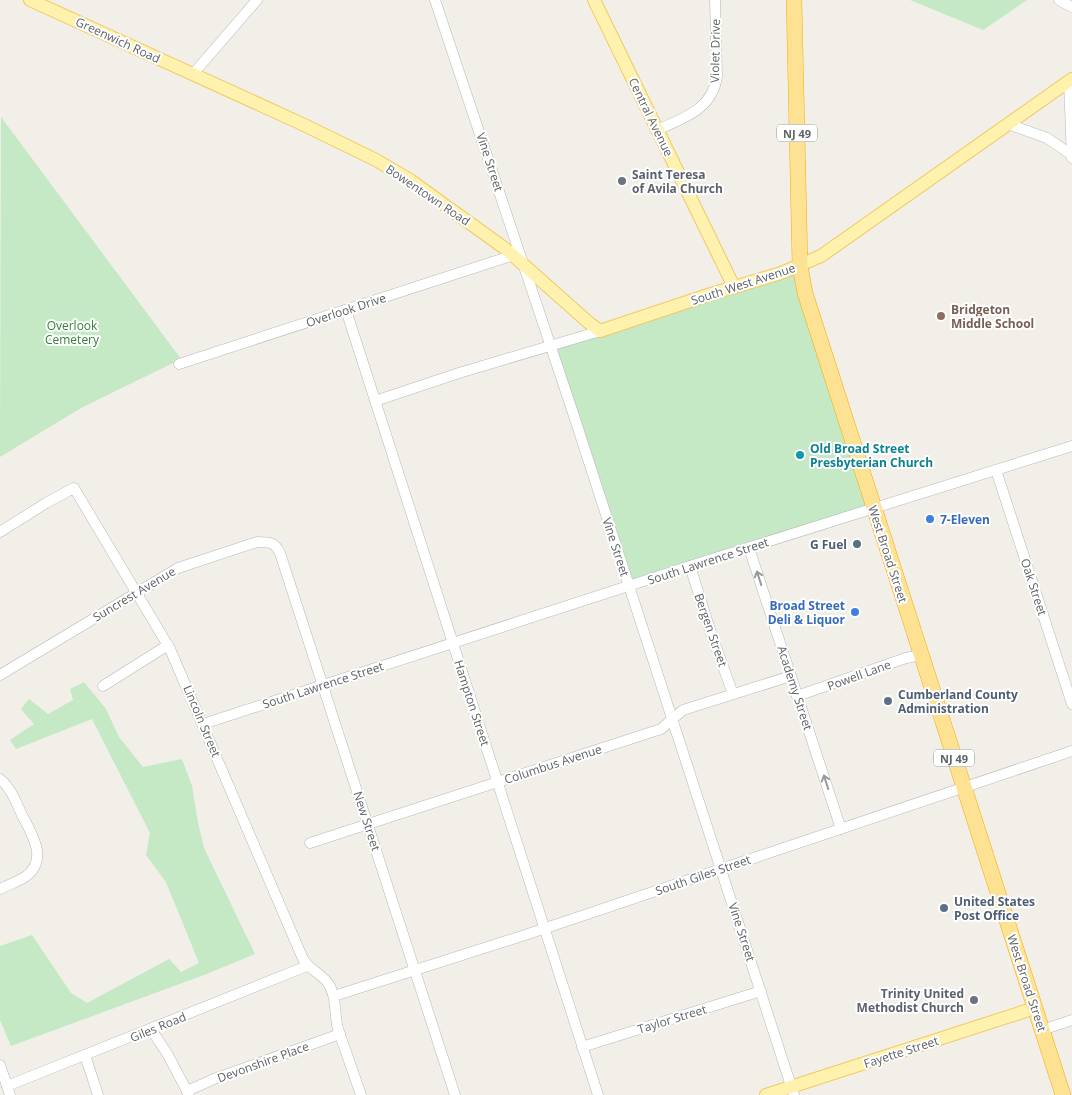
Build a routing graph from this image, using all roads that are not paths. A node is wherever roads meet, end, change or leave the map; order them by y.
1 (30, 0) edge
2 (257, 0) edge
3 (435, 0) edge
4 (594, 0) edge
5 (716, 0) edge
6 (794, 0) edge
7 (1059, 0) edge
8 (1072, 7) edge
9 (193, 74) junction
10 (206, 80) joint
11 (1071, 80) edge
12 (1008, 124) junction
13 (657, 130) junction
14 (1072, 157) edge
15 (519, 260) junction
16 (800, 266) junction
17 (734, 287) junction
18 (346, 310) junction
19 (600, 331) junction
20 (551, 346) junction
21 (179, 364) dead end
22 (375, 401) junction
23 (1072, 446) edge
24 (996, 470) junction
25 (873, 508) junction
26 (0, 532) edge
27 (278, 548) joint
28 (749, 548) junction
29 (690, 566) junction
30 (629, 586) junction
31 (137, 593) junction
32 (453, 643) junction
33 (168, 645) junction
34 (921, 655) junction
35 (0, 675) edge
36 (791, 676) junction
37 (323, 685) junction
38 (103, 686) dead end
39 (733, 694) junction
40 (798, 696) junction
41 (1072, 704) edge
42 (672, 718) junction
43 (203, 724) junction
44 (1072, 751) edge
45 (0, 779) edge
46 (497, 781) junction
47 (964, 788) junction
48 (368, 824) junction
49 (841, 829) junction
50 (310, 843) dead end
51 (722, 869) junction
52 (0, 889) edge
53 (544, 929) junction
54 (307, 966) junction
55 (414, 970) junction
56 (761, 991) junction
57 (334, 996) junction
58 (1035, 1008) junction
59 (1072, 1020) edge
60 (151, 1029) junction
61 (1042, 1030) junction
62 (340, 1034) junction
63 (582, 1047) junction
64 (85, 1055) junction
65 (0, 1064) edge
66 (9, 1090) edge
67 (792, 1091) edge
68 (188, 1093) edge
69 (98, 1095) edge
70 (361, 1095) edge
71 (455, 1095) edge
72 (598, 1095) edge
73 (766, 1095) edge
74 (1063, 1095) edge

1 - 9 main road, Greenwich Road
2 - 9 street
3 - 15 street, Vine Street
4 - 13 main road, Central Avenue
5 - 13 street, Violet Drive
6 - 16 highway, West Broad Street / NJ 49
7 - 8 street
9 - 10 main road, Greenwich Road
10 - 15 main road, Bowentown Road
11 - 12 main road, South West Avenue
11 - 14 street
12 - 14 street
12 - 16 main road, South West Avenue
13 - 17 main road, Central Avenue
15 - 18 street, Overlook Drive
15 - 19 main road, Bowentown Road
15 - 20 street, Vine Street
16 - 17 main road, South West Avenue
16 - 25 highway, West Broad Street / NJ 49
17 - 19 main road, South West Avenue
18 - 21 street, Overlook Drive
18 - 22 street, Hampton Street
19 - 20 street, South West Avenue
20 - 22 street, South West Avenue
20 - 30 street, Vine Street
22 - 32 street, Hampton Street
23 - 24 street, South Lawrence Street
24 - 25 street, South Lawrence Street
24 - 41 street, Oak Street
25 - 28 street, South Lawrence Street
25 - 34 highway, West Broad Street / NJ 49
26 - 31 street, Lincoln Street
27 - 31 street, Suncrest Avenue
27 - 37 street, New Street
28 - 29 street, South Lawrence Street
36 -> 28 street, Academy Street
29 - 30 street, South Lawrence Street
29 - 39 street, Bergen Street
30 - 32 street, South Lawrence Street
30 - 42 street, Vine Street
31 - 33 street, Lincoln Street
31 - 35 street, Suncrest Avenue
32 - 37 street, South Lawrence Street
32 - 46 street, Hampton Street
33 - 38 street
33 - 43 street, Lincoln Street
34 - 40 street, Powell Lane
34 - 47 highway, West Broad Street / NJ 49
36 - 39 street, Columbus Avenue
36 - 40 street, Academy Street
37 - 43 street, South Lawrence Street
37 - 48 street, New Street
39 - 42 street, Columbus Avenue
49 -> 40 street, Academy Street
42 - 46 street, Columbus Avenue
42 - 51 street, Vine Street
43 - 54 street, Lincoln Street
44 - 47 street, South Giles Street
45 - 52 street
46 - 48 street, Columbus Avenue
46 - 53 street, Hampton Street
47 - 49 street, South Giles Street
47 - 58 highway, West Broad Street / NJ 49
48 - 50 street, Columbus Avenue
48 - 55 street, New Street
49 - 51 street, South Giles Street
51 - 53 street, South Giles Street
51 - 56 street, Vine Street
53 - 55 street, South Giles Street
53 - 63 street, Hampton Street
54 - 57 street
54 - 60 street, Giles Road
55 - 57 street, South Giles Street
55 - 71 street, New Street
56 - 63 street, Taylor Street
56 - 67 street, Vine Street
57 - 62 street
58 - 61 highway, West Broad Street / NJ 49
58 - 67 main road, Fayette Street
59 - 61 street
60 - 64 street, Giles Road
60 - 68 street
61 - 74 highway, West Broad Street / NJ 49
62 - 68 street, Devonshire Place
62 - 70 street
63 - 72 street, Hampton Street
64 - 66 street, Giles Road
64 - 69 street
65 - 66 street
67 - 73 main road, Fayette Street

